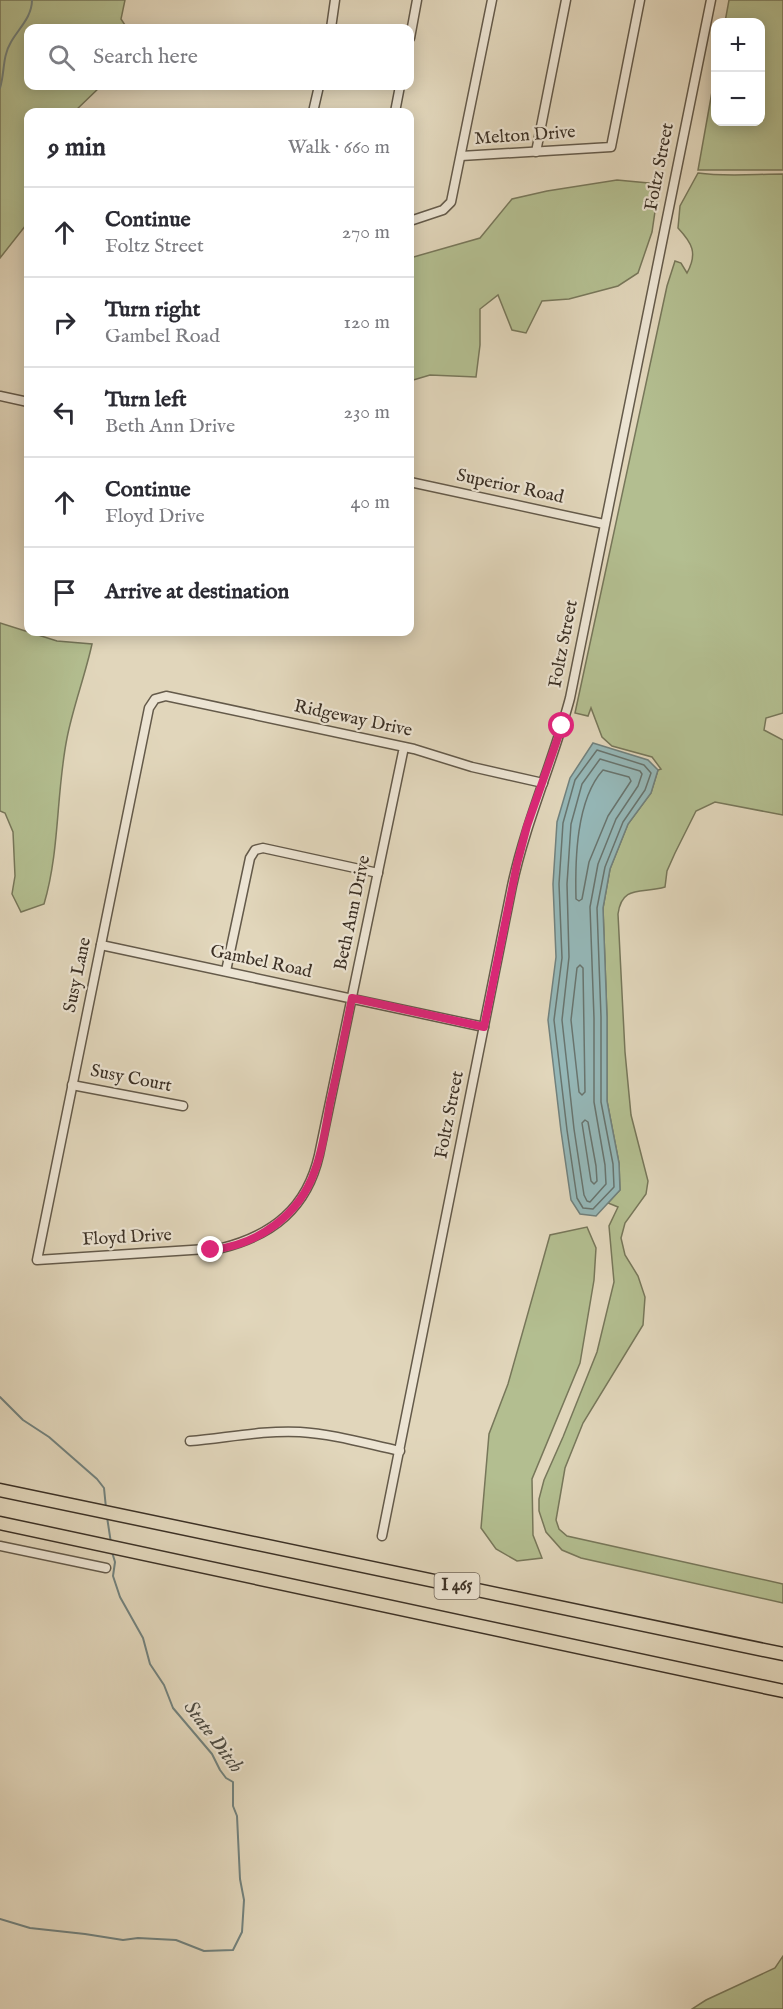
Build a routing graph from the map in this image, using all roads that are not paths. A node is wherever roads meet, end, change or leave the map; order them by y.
1 (335, 0) edge
2 (417, 0) edge
3 (492, 0) edge
4 (566, 0) edge
5 (640, 0) edge
6 (711, 0) edge
7 (332, 24) edge
8 (413, 24) edge
9 (318, 90) edge
10 (399, 90) edge
11 (314, 108) edge
12 (396, 108) edge
13 (536, 152) junction
14 (461, 156) junction
15 (414, 220) edge
16 (0, 396) edge
17 (24, 401) edge
18 (414, 483) edge
19 (604, 524) junction
20 (155, 699) joint
21 (404, 747) junction
22 (543, 783) junction
23 (378, 873) junction
24 (101, 945) junction
25 (226, 971) junction
26 (352, 998) junction
27 (484, 1027) junction
28 (72, 1085) junction
29 (183, 1106) dead end
30 (254, 1238) joint
31 (36, 1260) joint
32 (190, 1441) dead end
33 (400, 1450) junction
34 (0, 1490) edge
35 (0, 1523) edge
36 (382, 1536) dead end
37 (0, 1546) edge
38 (106, 1568) dead end
39 (783, 1654) edge
40 (783, 1691) edge

1 - 7 street
2 - 8 street
3 - 14 street
4 - 13 street
5 - 13 street, Melton Drive
6 - 19 street, Foltz Street
9 - 11 street
10 - 12 street
13 - 14 street, Melton Drive
14 - 15 street, Melton Drive
16 - 17 street
18 - 19 street, Superior Road
19 - 22 street, Foltz Street
20 - 21 street, Ridgeway Drive
20 - 24 street, Susy Lane
21 - 22 street, Ridgeway Drive
21 - 23 street, Beth Ann Drive
22 - 27 street, Foltz Street
23 - 25 street
23 - 26 street, Beth Ann Drive
24 - 25 street, Gambel Road
24 - 28 street, Susy Lane
25 - 26 street, Gambel Road
26 - 27 street, Gambel Road
26 - 30 street, Beth Ann Drive
27 - 33 street, Foltz Street
28 - 29 street, Susy Court
28 - 31 street, Susy Lane
30 - 31 street, Floyd Drive
32 - 33 street
33 - 36 street, Foltz Street
34 - 39 highway, I 465
35 - 40 highway, I 465
37 - 38 street

